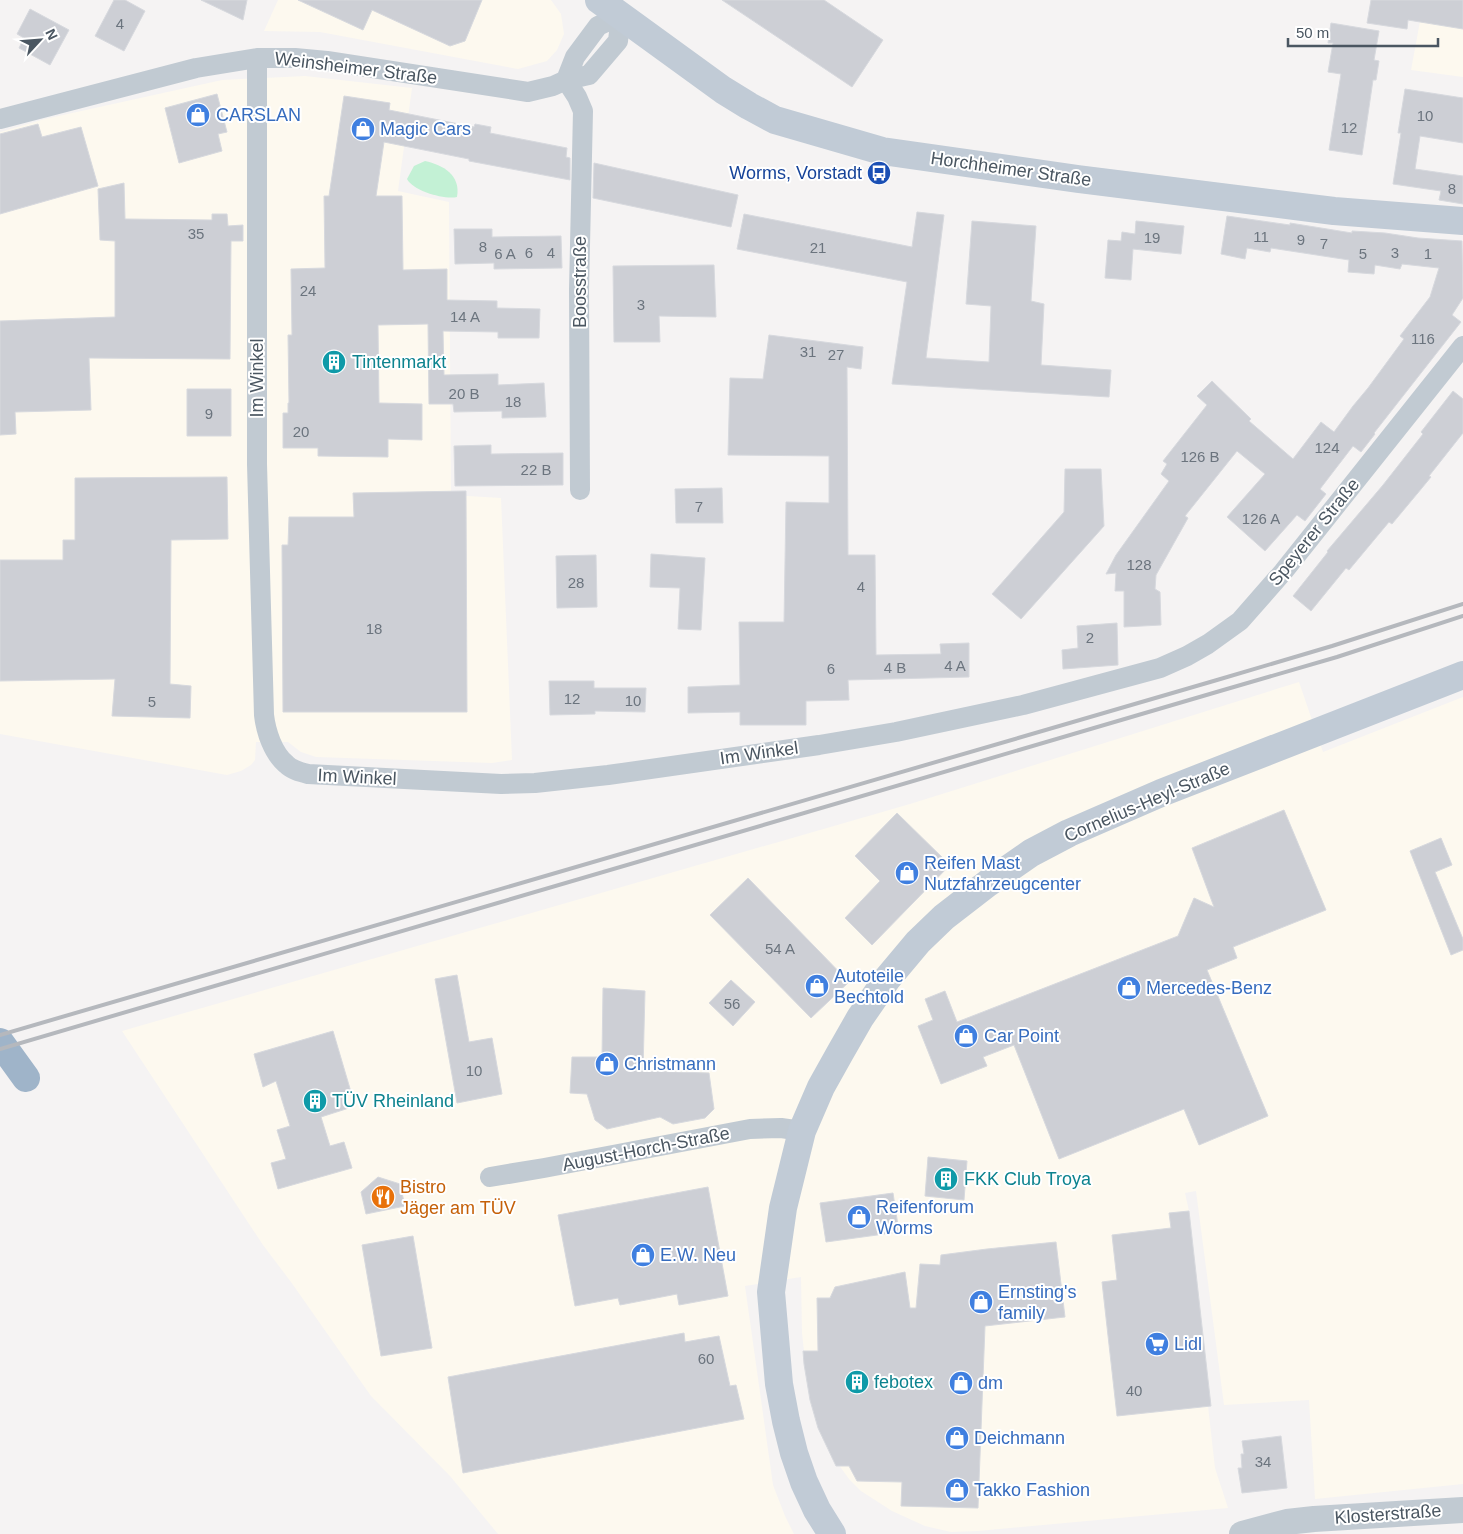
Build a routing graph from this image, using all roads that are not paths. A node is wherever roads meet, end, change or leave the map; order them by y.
1 (599, 0) edge
2 (621, 15) junction
3 (257, 58) junction
4 (566, 80) junction
5 (0, 119) edge
6 (1463, 221) edge
7 (1463, 346) edge
8 (580, 490) dead end
9 (1463, 675) edge
10 (1132, 676) joint
11 (0, 1042) edge
12 (26, 1078) dead end
13 (802, 1131) junction
14 (490, 1177) dead end
15 (1463, 1510) edge
16 (1282, 1528) edge
17 (832, 1534) edge
18 (1242, 1534) edge

1 - 2 main road, Horchheimer Straße
2 - 4 street
2 - 6 main road, Horchheimer Straße
3 - 4 street, Weinsheimer Straße
3 - 5 street, Weinsheimer Straße
3 - 10 street, Im Winkel
4 - 8 street, Boosstraße
7 - 10 street, Speyerer Straße
9 - 13 main road, Cornelius-Heyl-Straße
11 - 12 highway
13 - 14 street, August-Horch-Straße
13 - 17 main road, Cornelius-Heyl-Straße
15 - 16 street, Klosterstraße
16 - 18 street, Klosterstraße

